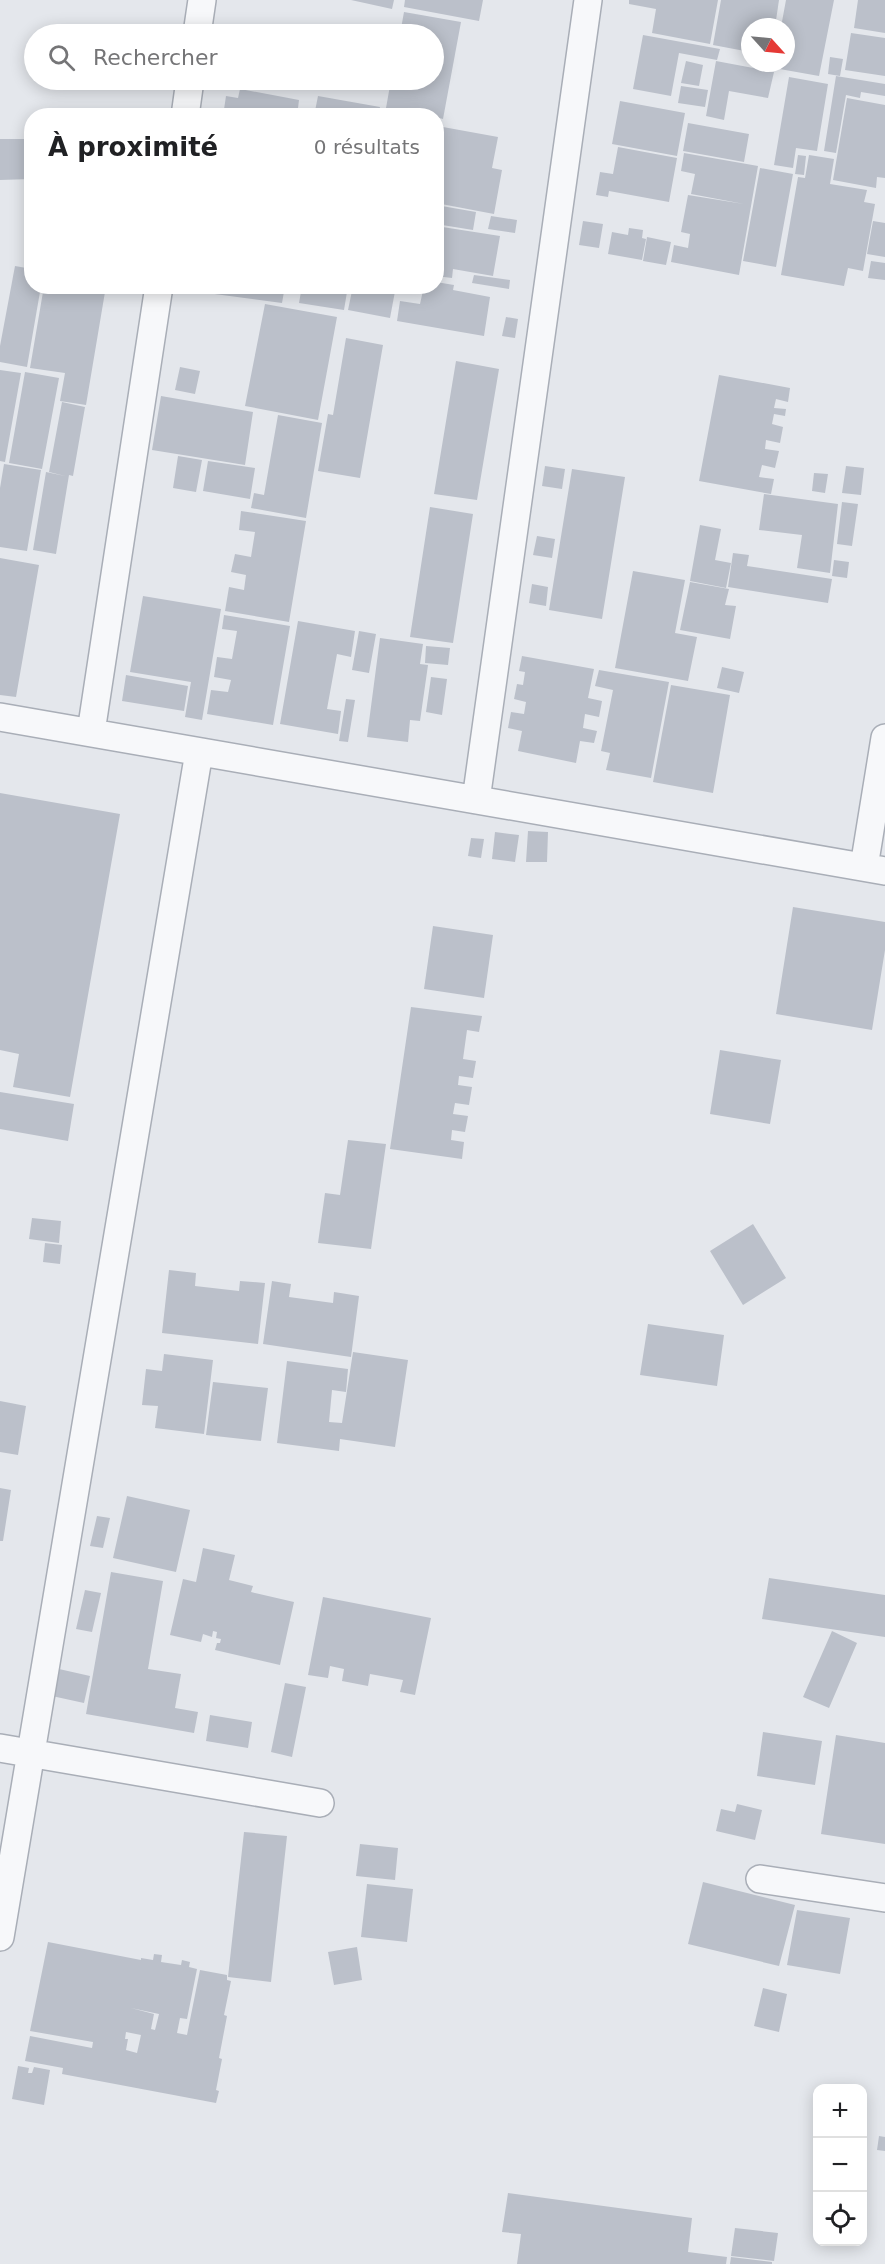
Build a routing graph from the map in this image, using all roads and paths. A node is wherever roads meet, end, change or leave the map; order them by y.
1 (202, 0) edge
2 (588, 0) edge
3 (198, 24) edge
4 (189, 90) edge
5 (186, 108) edge
6 (158, 294) edge
7 (0, 717) edge
8 (91, 732) junction
9 (885, 738) edge
10 (200, 752) junction
11 (477, 800) junction
12 (874, 869) edge
13 (0, 1748) edge
14 (31, 1754) junction
15 (320, 1803) dead end
16 (760, 1878) dead end
17 (885, 1898) edge
18 (0, 1937) edge

1 - 3 street
2 - 11 street
4 - 5 street
6 - 8 street
7 - 8 street
8 - 10 street
9 - 12 street
10 - 11 street
10 - 14 street
11 - 12 street
13 - 14 street
14 - 15 street
14 - 18 street
16 - 17 street

